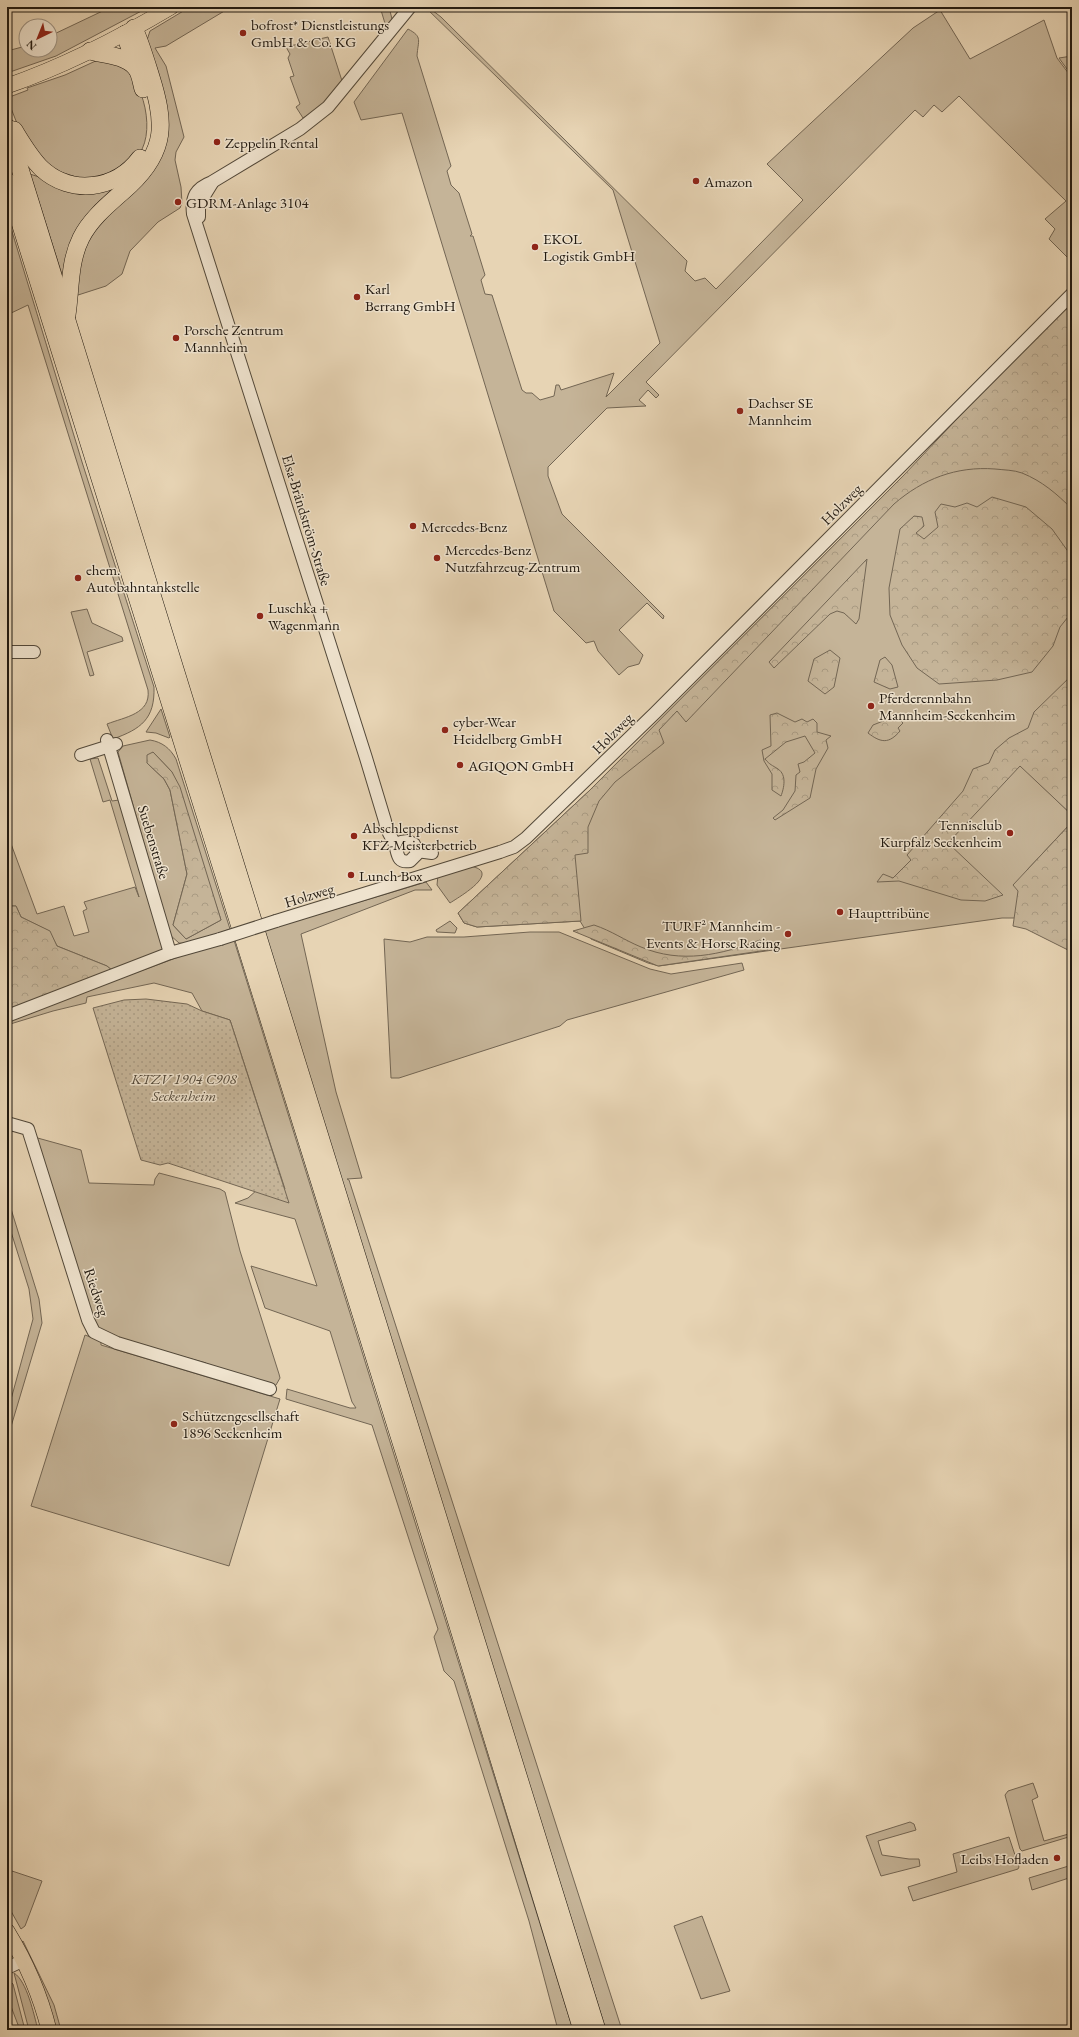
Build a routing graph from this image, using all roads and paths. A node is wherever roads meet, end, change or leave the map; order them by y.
1 (171, 7) edge
2 (410, 7) edge
3 (130, 31) junction
4 (90, 51) junction
5 (136, 68) junction
6 (10, 85) edge
7 (7, 118) edge
8 (7, 127) edge
9 (7, 181) edge
10 (1072, 294) edge
11 (66, 321) junction
12 (7, 652) edge
13 (34, 652) dead end
14 (81, 755) dead end
15 (400, 845) junction
16 (432, 853) dead end
17 (414, 856) junction
18 (416, 879) junction
19 (170, 953) junction
20 (7, 1016) edge
21 (7, 1123) edge
22 (270, 1389) dead end
23 (7, 1930) edge
24 (7, 1945) edge
25 (16, 1964) edge
26 (41, 2030) edge
27 (50, 2030) edge
28 (582, 2030) edge
29 (597, 2030) edge

1 - 3 main road
2 - 15 street, Elsa-Brändström-Straße
3 - 4 main road
3 - 5 highway
3 - 11 highway
4 - 5 highway
4 - 6 main road
5 - 7 highway
8 - 11 highway
9 - 28 highway
10 - 18 street, Holzweg
11 - 29 highway
12 - 13 street
14 - 19 street, Suebenstraße
15 - 17 street
15 - 17 street
16 - 17 street
17 - 18 street
18 - 19 street, Holzweg, bridge
19 - 20 street, Holzweg
21 - 22 street, Riedweg
23 - 25 main road
24 - 25 main road
25 - 26 main road
25 - 27 main road

